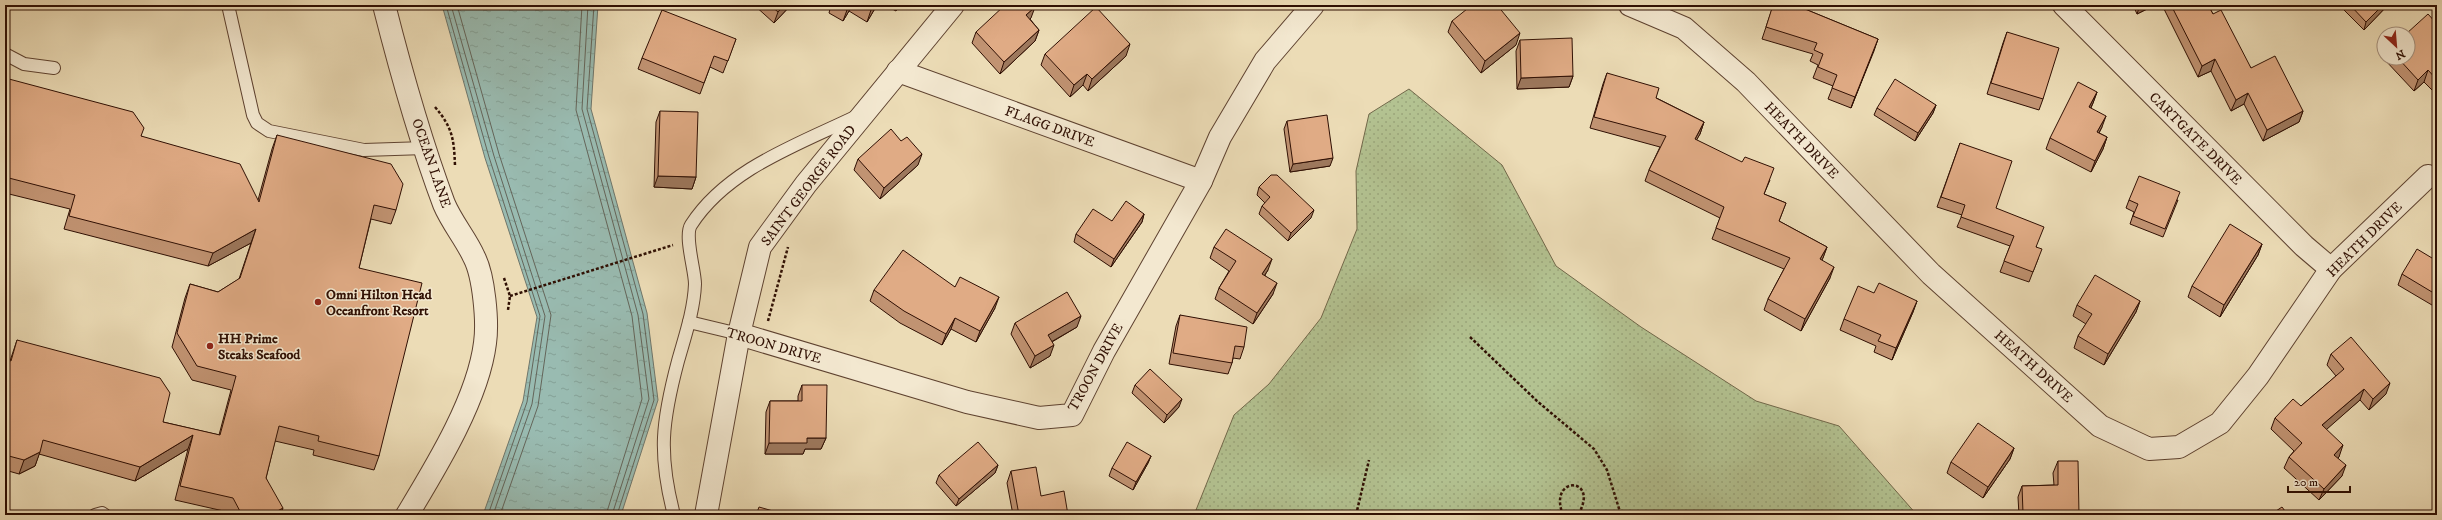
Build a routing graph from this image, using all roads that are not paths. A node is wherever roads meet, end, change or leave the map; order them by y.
1 (228, 5) edge
2 (384, 5) edge
3 (953, 5) edge
4 (1313, 5) edge
5 (1630, 5) edge
6 (2064, 5) edge
7 (5, 54) edge
8 (54, 68) dead end
9 (898, 70) junction
10 (863, 113) junction
11 (425, 148) junction
12 (2428, 176) dead end
13 (1201, 180) junction
14 (2331, 269) junction
15 (689, 322) junction
16 (739, 334) junction
17 (95, 515) edge
18 (105, 515) edge
19 (407, 515) edge
20 (674, 515) edge
21 (706, 515) edge

1 - 11 lane
2 - 11 street, OCEAN LANE
3 - 9 street, SAINT GEORGE ROAD
4 - 13 street, TROON DRIVE
5 - 14 street, HEATH DRIVE
6 - 14 street, CARTGATE DRIVE
7 - 8 lane
9 - 10 street, SAINT GEORGE ROAD
9 - 13 street, FLAGG DRIVE
10 - 15 lane
10 - 16 street, SAINT GEORGE ROAD
11 - 19 street, OCEAN LANE
12 - 14 street, HEATH DRIVE
13 - 16 street, TROON DRIVE
15 - 16 lane, TROON DRIVE
15 - 20 lane
16 - 21 street, SAINT GEORGE ROAD
17 - 18 lane

